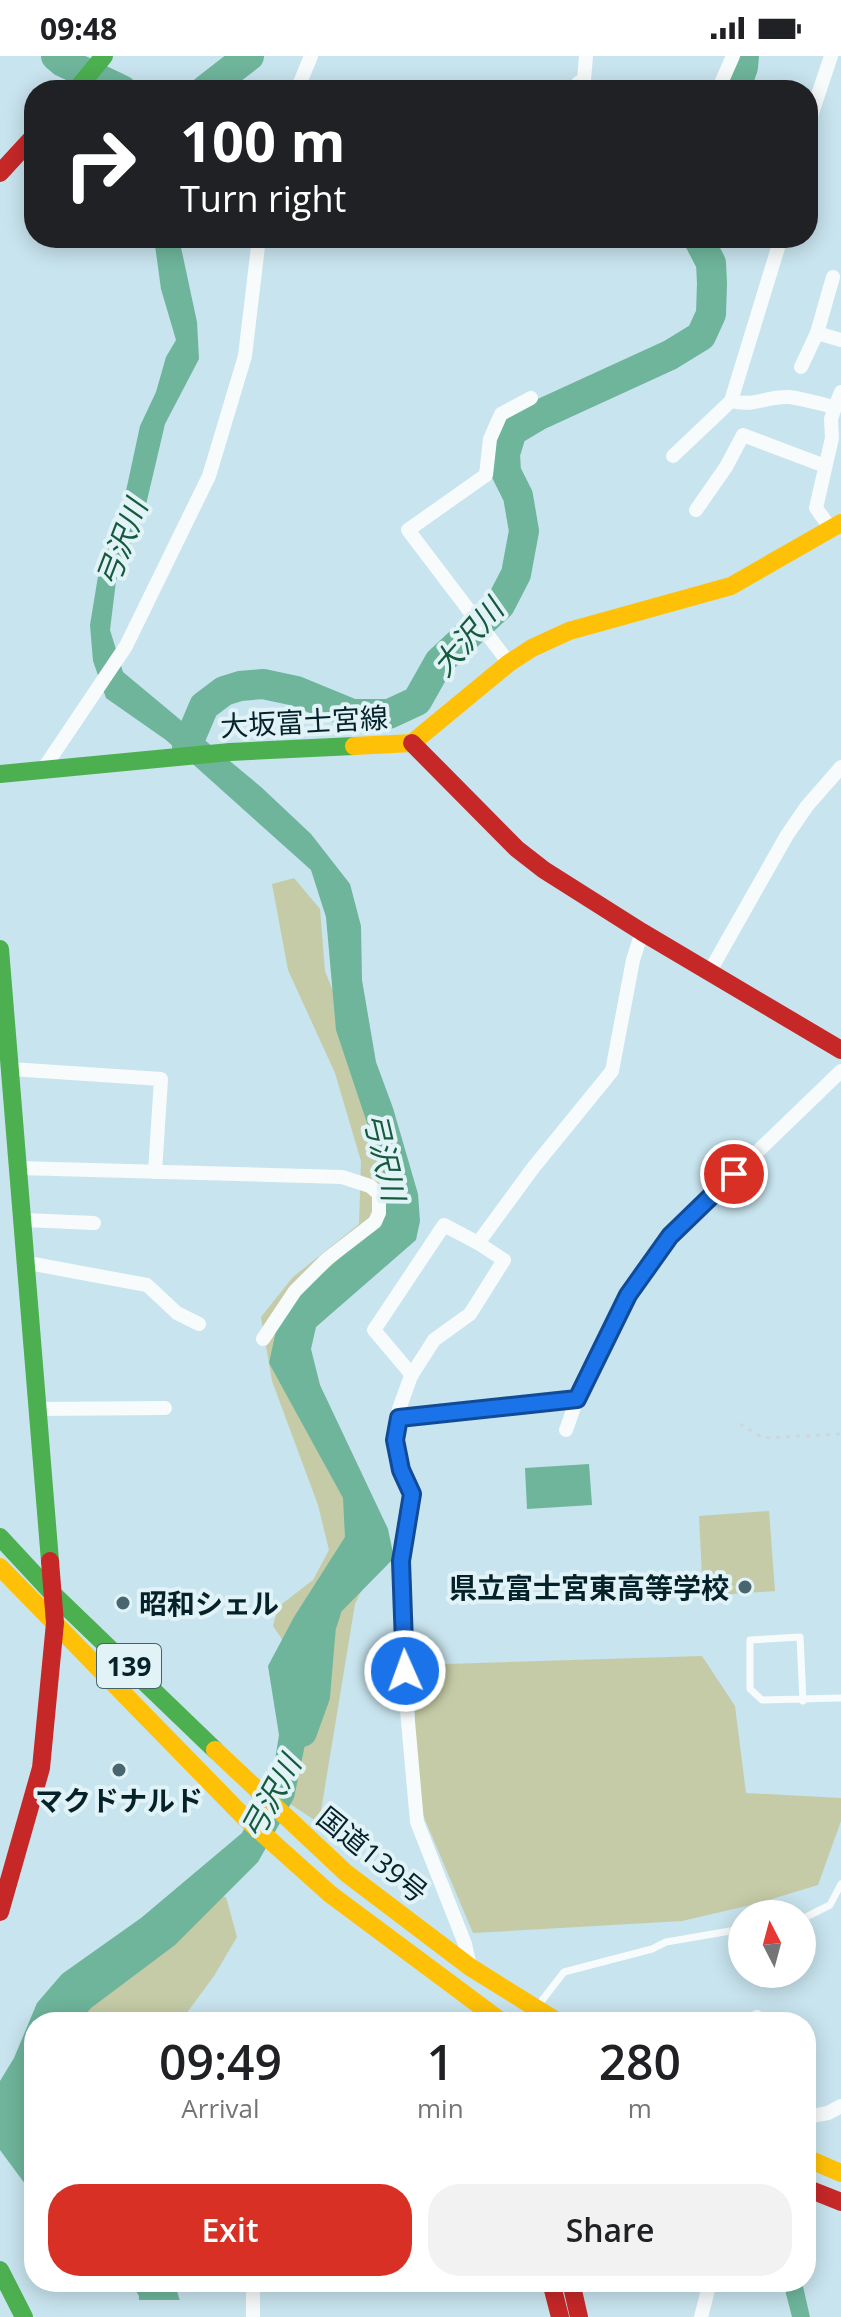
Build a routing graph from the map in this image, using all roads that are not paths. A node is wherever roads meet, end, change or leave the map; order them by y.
1 (311, 56) edge
2 (586, 56) edge
3 (733, 56) edge
4 (831, 56) edge
5 (103, 57) edge
6 (84, 80) edge
7 (301, 80) edge
8 (584, 80) edge
9 (722, 80) edge
10 (818, 95) edge
11 (24, 147) edge
12 (0, 173) edge
13 (258, 248) edge
14 (778, 248) edge
15 (833, 277) dead end
16 (817, 333) junction
17 (841, 340) edge
18 (801, 367) dead end
19 (841, 392) edge
20 (531, 398) dead end
21 (731, 401) junction
22 (835, 407) junction
23 (673, 456) dead end
24 (825, 466) junction
25 (696, 510) dead end
26 (836, 526) edge
27 (509, 663) junction
28 (412, 743) junction
29 (841, 767) edge
30 (42, 771) junction
31 (0, 774) edge
32 (642, 932) junction
33 (0, 949) edge
34 (710, 971) junction
35 (4, 1024) edge
36 (838, 1043) edge
37 (11, 1069) junction
38 (841, 1071) edge
39 (19, 1168) junction
40 (155, 1172) junction
41 (24, 1220) junction
42 (94, 1223) dead end
43 (478, 1243) junction
44 (28, 1263) junction
45 (199, 1324) dead end
46 (263, 1339) dead end
47 (412, 1375) junction
48 (577, 1399) junction
49 (165, 1408) dead end
50 (38, 1409) junction
51 (399, 1418) junction
52 (566, 1430) dead end
53 (0, 1537) edge
54 (0, 1567) edge
55 (52, 1593) junction
56 (55, 1623) junction
57 (841, 1698) edge
58 (803, 1701) junction
59 (841, 1884) edge
60 (0, 1912) edge
61 (816, 1912) edge
62 (728, 1931) edge
63 (470, 1967) junction
64 (487, 2012) edge
65 (527, 2012) edge
66 (533, 2012) edge
67 (841, 2106) edge
68 (816, 2115) edge
69 (816, 2192) edge
70 (841, 2202) edge
71 (0, 2270) edge
72 (253, 2292) edge
73 (554, 2292) edge
74 (573, 2292) edge
75 (707, 2292) edge
76 (24, 2317) edge
77 (253, 2317) edge
78 (560, 2317) edge
79 (579, 2317) edge
80 (701, 2317) edge

1 - 7 street
2 - 8 street
3 - 9 street
4 - 10 street
5 - 6 main road
11 - 12 main road
13 - 30 street
14 - 21 street
15 - 16 street
16 - 17 street
16 - 18 street
19 - 22 street
20 - 27 street
21 - 22 street
21 - 23 street
22 - 24 street
24 - 25 street
24 - 26 street
26 - 27 main road, 大坂富士宮線
27 - 28 main road, 大坂富士宮線
28 - 30 main road, 大坂富士宮線
28 - 32 main road
29 - 34 street
30 - 31 main road, 大坂富士宮線
32 - 34 main road
32 - 43 street
33 - 35 main road
34 - 36 main road
35 - 37 main road
37 - 39 main road
37 - 40 street
38 - 48 street
39 - 40 street
39 - 41 main road
40 - 46 street
41 - 42 street
41 - 44 main road
43 - 47 street
43 - 47 street
44 - 45 street
44 - 50 main road
47 - 51 street
48 - 51 street
48 - 52 street
49 - 50 street
50 - 55 main road
51 - 63 street
53 - 55 main road, 国道139号 / 139
54 - 56 main road, 国道139号 / 139
55 - 56 main road
55 - 63 main road, 国道139号 / 139
56 - 60 main road
56 - 64 main road, 国道139号 / 139
57 - 58 lane
58 - 58 lane
59 - 61 lane
62 - 66 lane
63 - 65 main road, 国道139号 / 139
67 - 68 street
69 - 70 main road
71 - 76 main road
72 - 77 street
73 - 78 main road
74 - 79 main road
75 - 80 street

